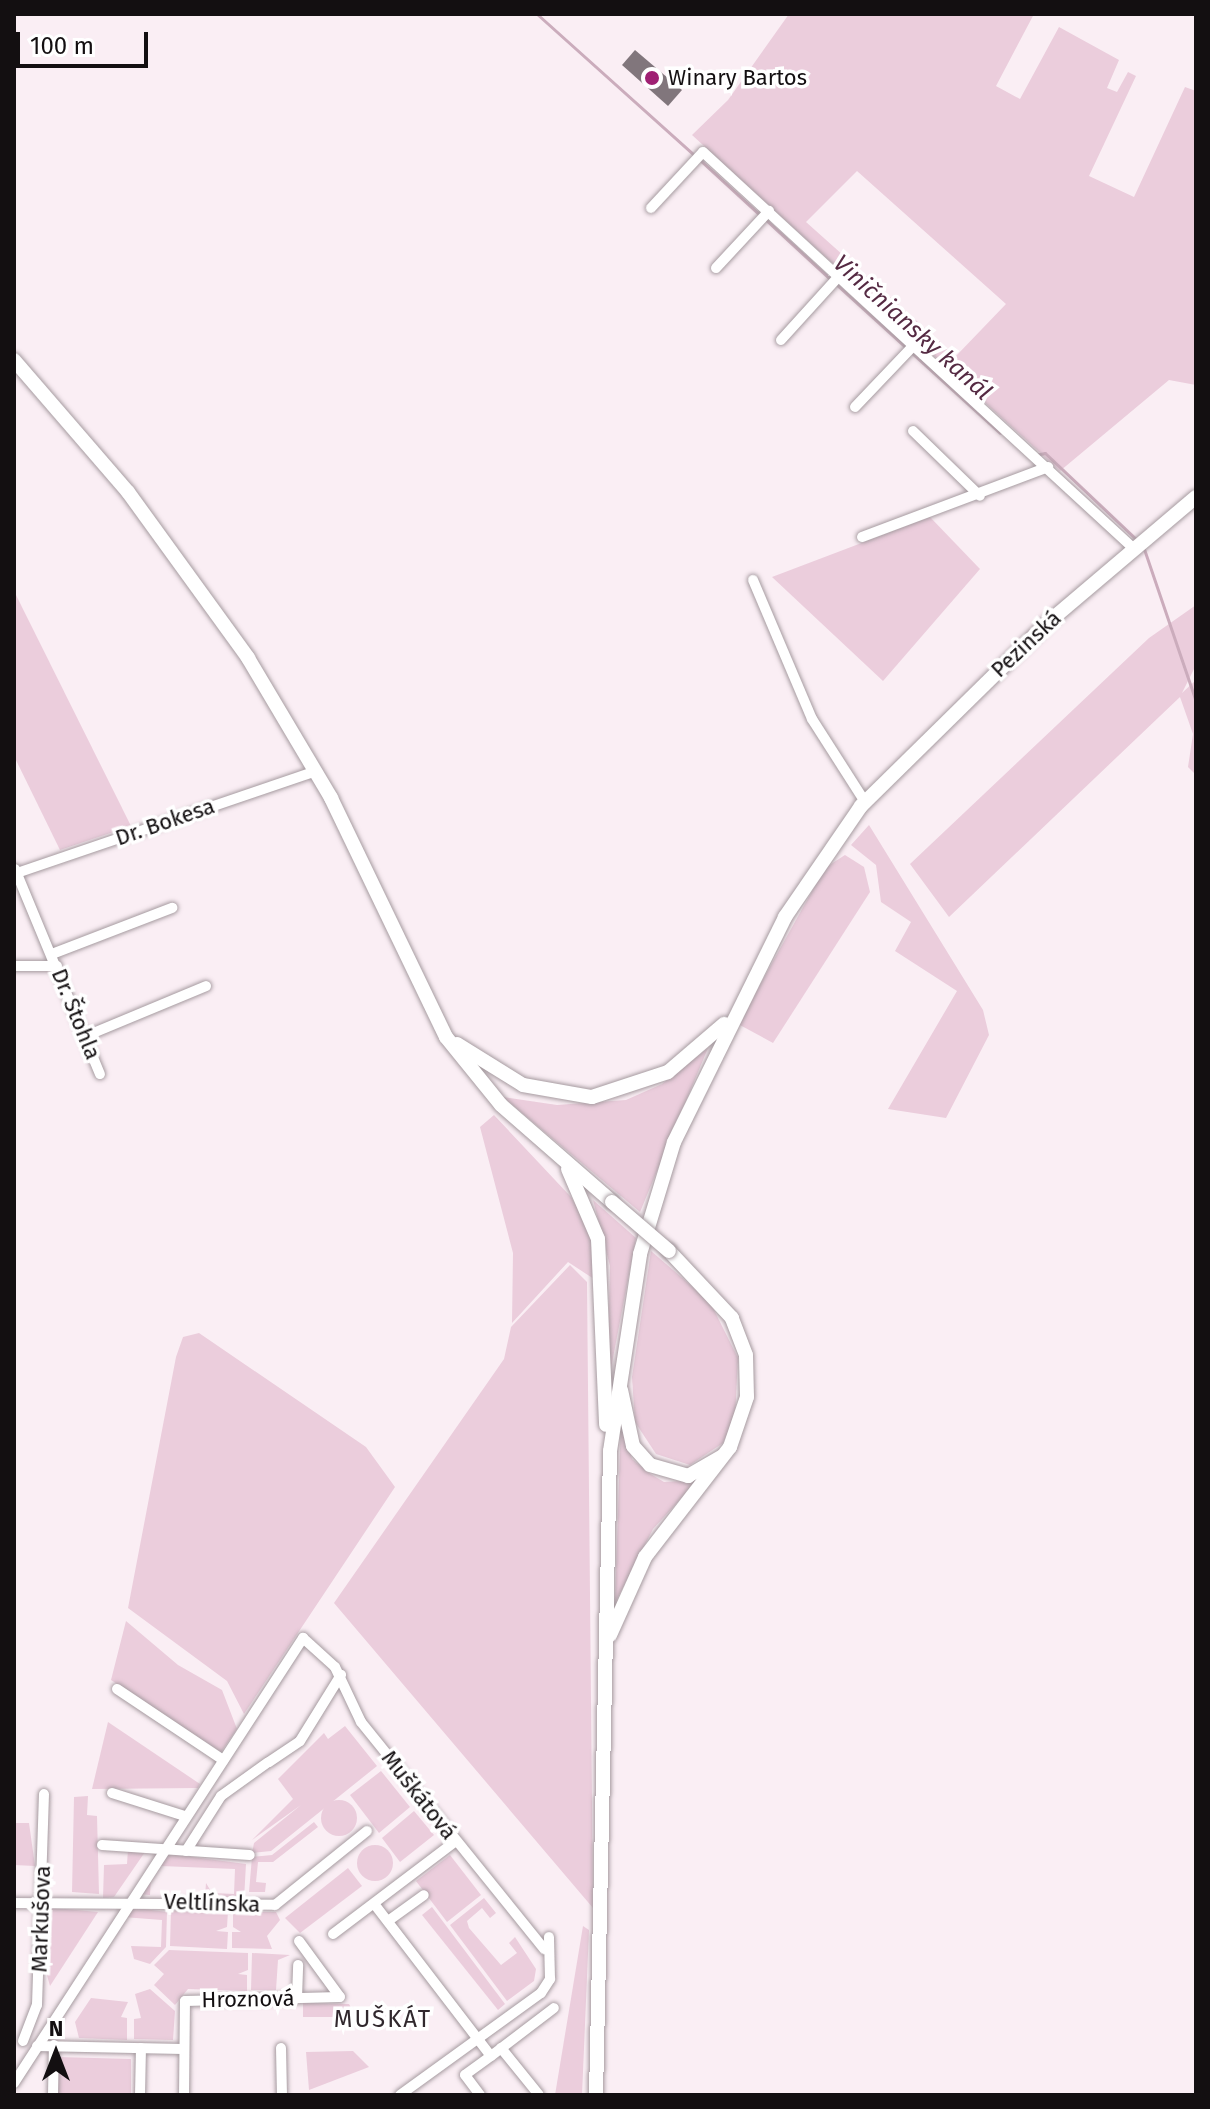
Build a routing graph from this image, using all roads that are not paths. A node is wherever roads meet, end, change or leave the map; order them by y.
1 (651, 208) dead end
2 (769, 211) junction
3 (716, 268) dead end
4 (839, 276) junction
5 (781, 340) dead end
6 (915, 344) junction
7 (14, 360) edge
8 (855, 407) dead end
9 (913, 431) dead end
10 (1048, 467) junction
11 (980, 496) junction
12 (1196, 497) edge
13 (862, 537) dead end
14 (1137, 543) junction
15 (753, 580) dead end
16 (316, 771) junction
17 (865, 802) junction
18 (15, 871) edge
19 (172, 908) dead end
20 (52, 954) junction
21 (14, 966) edge
22 (57, 966) junction
23 (206, 986) dead end
24 (733, 1015) junction
25 (86, 1036) junction
26 (446, 1037) junction
27 (100, 1074) dead end
28 (564, 1161) junction
29 (618, 1374) junction
30 (730, 1447) junction
31 (610, 1451) junction
32 (607, 1642) junction
33 (341, 1675) junction
34 (117, 1689) dead end
35 (223, 1760) junction
36 (112, 1793) dead end
37 (44, 1794) dead end
38 (185, 1816) junction
39 (367, 1831) dead end
40 (456, 1841) junction
41 (102, 1845) dead end
42 (163, 1849) junction
43 (186, 1851) junction
44 (250, 1855) dead end
45 (424, 1895) dead end
46 (127, 1901) junction
47 (14, 1903) edge
48 (42, 1904) junction
49 (100, 1904) junction
50 (375, 1905) junction
51 (388, 1921) junction
52 (112, 1924) junction
53 (333, 1934) dead end
54 (549, 1937) dead end
55 (299, 1941) dead end
56 (544, 1949) junction
57 (298, 1965) dead end
58 (297, 1998) junction
59 (554, 2008) dead end
60 (23, 2041) dead end
61 (480, 2041) junction
62 (54, 2045) junction
63 (37, 2046) junction
64 (141, 2048) junction
65 (281, 2048) dead end
66 (501, 2048) junction
67 (183, 2049) junction
68 (14, 2055) edge
69 (491, 2056) junction
70 (27, 2062) junction
71 (471, 2082) junction
72 (14, 2083) edge
73 (53, 2095) edge
74 (140, 2095) edge
75 (184, 2095) edge
76 (282, 2095) edge
77 (400, 2095) edge
78 (471, 2095) edge
79 (480, 2095) edge
80 (539, 2095) edge
81 (596, 2095) edge

1 - 2 street
2 - 3 street
2 - 4 street
4 - 5 street
4 - 6 street
6 - 8 street
6 - 10 street
7 - 16 main road
9 - 11 street
10 - 11 street
10 - 14 street
11 - 13 street
12 - 14 main road, Pezinská
14 - 17 main road, Pezinská
15 - 17 street
16 - 18 street, Dr. Bokesa
16 - 26 main road
17 - 24 main road, Pezinská
18 - 20 street, Dr. Štohla
19 - 20 street
20 - 22 street, Dr. Štohla
21 - 22 street
22 - 25 street, Dr. Štohla
23 - 25 street
24 - 26 main road
24 - 29 main road, Pezinská
25 - 27 street, Dr. Štohla
26 - 28 main road
28 - 30 main road, bridge
28 - 31 main road
29 - 30 main road
29 - 31 main road, Pezinská
30 - 32 main road
31 - 32 main road
32 - 81 main road
33 - 35 street, Muškátová
33 - 40 street, Muškátová
33 - 43 street
34 - 35 street
35 - 38 street
36 - 38 street
37 - 48 street, Markušova
38 - 42 street
39 - 46 street, Veltlínska
40 - 50 street
40 - 56 street, Muškátová
41 - 42 street
42 - 43 street
42 - 46 street
43 - 44 street
45 - 51 street
46 - 49 street, Veltlínska
46 - 52 street
47 - 48 street, Veltlínska
48 - 49 street, Veltlínska
48 - 60 street, Markušova
49 - 52 street
50 - 51 street
50 - 53 street
51 - 61 street
52 - 63 street
54 - 56 street
55 - 58 street, Hroznová
56 - 61 street
57 - 58 street
58 - 67 street, Hroznová
59 - 66 street
61 - 69 street
61 - 77 street
62 - 63 street
62 - 64 street
62 - 73 street
63 - 70 street
64 - 67 street
64 - 74 street
65 - 76 street
66 - 69 street
66 - 80 street
67 - 75 street
68 - 70 street
69 - 71 street
70 - 72 street
71 - 78 street
71 - 79 street

